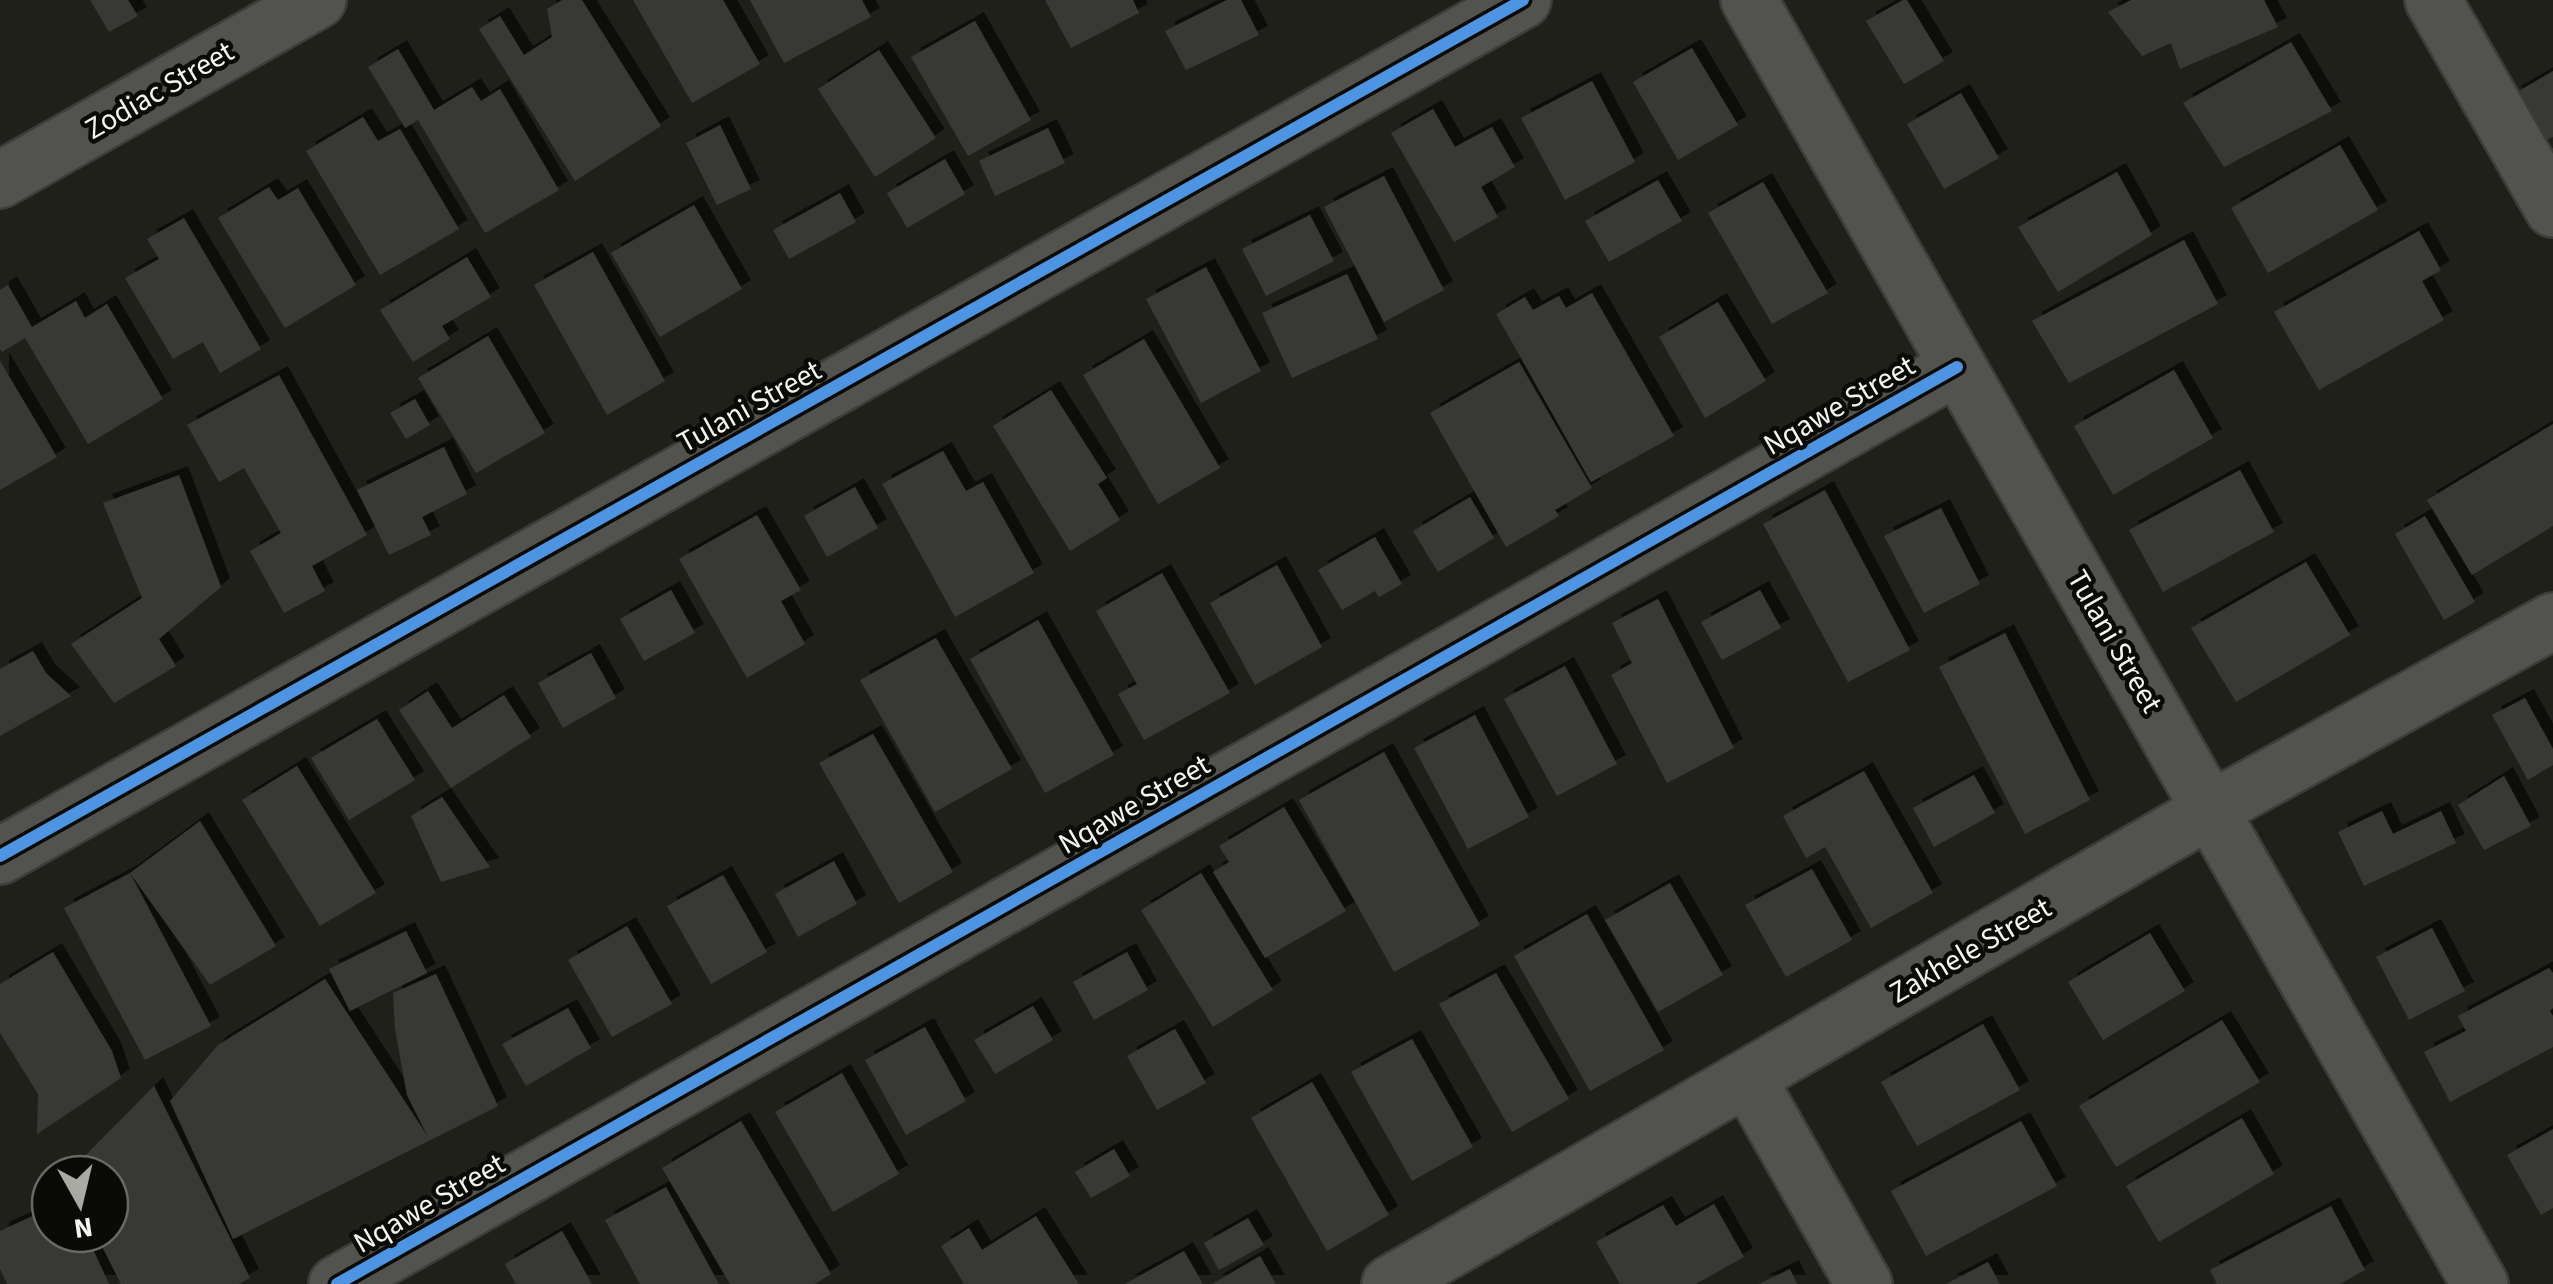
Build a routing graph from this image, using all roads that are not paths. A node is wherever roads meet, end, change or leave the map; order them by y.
1 (318, 0) edge
2 (1524, 0) edge
3 (1749, 0) edge
4 (2434, 0) edge
5 (0, 180) edge
6 (2553, 209) edge
7 (1956, 367) junction
8 (2553, 621) edge
9 (2212, 809) junction
10 (0, 856) edge
11 (1748, 1078) junction
12 (337, 1284) edge
13 (1390, 1284) edge
14 (1864, 1284) edge
15 (2480, 1284) edge

1 - 5 street, Zodiac Street
2 - 10 street, Tulani Street
3 - 7 street, Tulani Street
4 - 6 street
7 - 9 street, Tulani Street
7 - 12 street, Nqawe Street
8 - 9 street, Zakhele Street
9 - 11 street, Zakhele Street
9 - 15 street, Tulani Street
11 - 13 street, Zakhele Street
11 - 14 street

